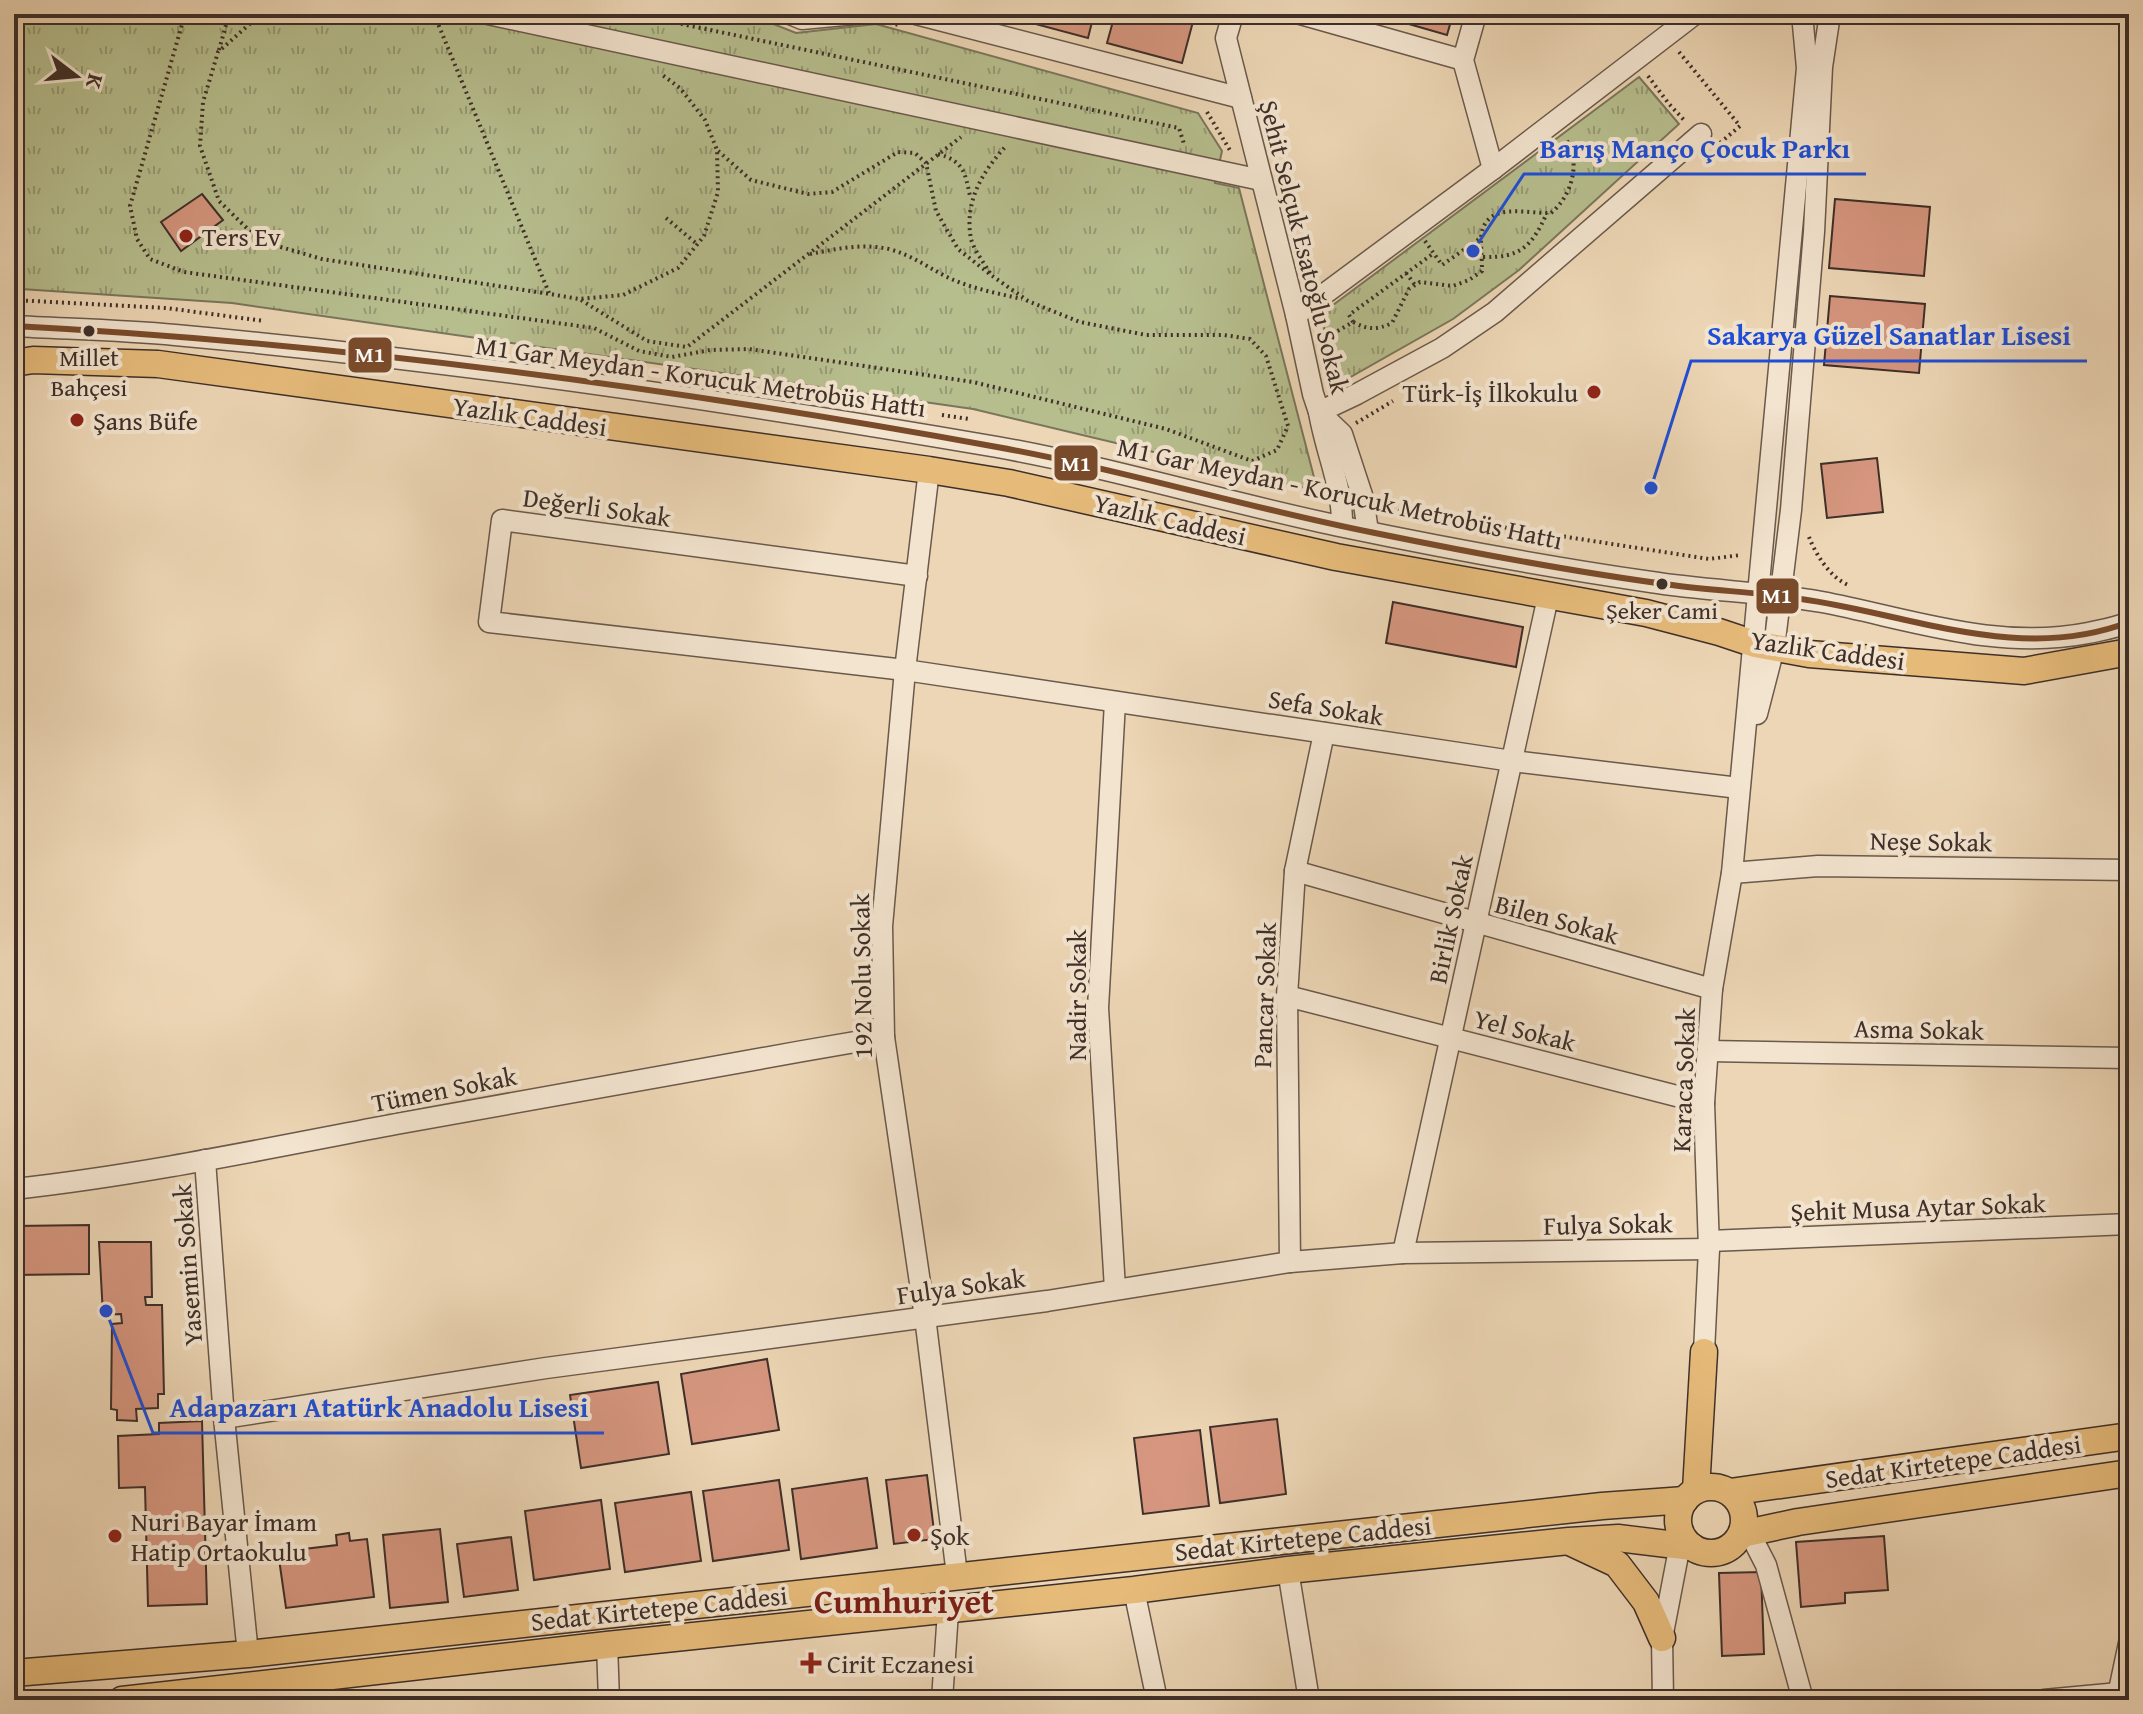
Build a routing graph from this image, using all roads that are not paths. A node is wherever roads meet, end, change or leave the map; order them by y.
1 (488, 14) edge
2 (790, 14) edge
3 (1233, 14) edge
4 (1300, 14) edge
5 (1476, 14) edge
6 (1695, 14) edge
7 (1802, 14) edge
8 (1830, 14) edge
9 (862, 18) edge
10 (913, 21) edge
11 (1463, 60) junction
12 (1241, 98) junction
13 (1702, 134) road end
14 (1493, 169) junction
15 (1261, 180) junction
16 (1296, 315) junction
17 (14, 326) edge
18 (14, 363) edge
19 (1319, 412) junction
20 (929, 470) junction
21 (1342, 526) junction
22 (1368, 531) junction
23 (917, 576) junction
24 (1770, 595) junction
25 (1548, 597) junction
26 (2129, 622) edge
27 (1764, 646) junction
28 (2129, 652) edge
29 (905, 670) junction
30 (1115, 702) junction
31 (1324, 733) junction
32 (1512, 761) junction
33 (1739, 788) junction
34 (1738, 812) junction
35 (2129, 870) edge
36 (1295, 871) junction
37 (1732, 873) junction
38 (1476, 924) junction
39 (1712, 989) junction
40 (1287, 996) junction
41 (884, 1037) junction
42 (1451, 1038) junction
43 (1708, 1051) junction
44 (2129, 1058) edge
45 (1704, 1103) junction
46 (205, 1160) junction
47 (14, 1189) edge
48 (2129, 1224) edge
49 (1709, 1245) junction
50 (1403, 1253) junction
51 (1290, 1262) junction
52 (1115, 1289) junction
53 (925, 1317) junction
54 (1704, 1352) joint
55 (224, 1418) junction
56 (2129, 1436) edge
57 (2129, 1473) edge
58 (1707, 1492) junction
59 (1745, 1530) junction
60 (1569, 1541) junction
61 (1684, 1542) junction
62 (1288, 1570) junction
63 (957, 1575) junction
64 (1134, 1590) junction
65 (948, 1611) junction
66 (1662, 1638) junction
67 (2129, 1643) edge
68 (607, 1645) junction
69 (248, 1654) junction
70 (14, 1673) edge
71 (243, 1693) edge
72 (2118, 1696) edge
73 (122, 1700) edge
74 (609, 1700) edge
75 (942, 1700) edge
76 (1157, 1700) edge
77 (1309, 1700) edge
78 (1663, 1700) edge
79 (1803, 1700) edge
80 (2044, 1700) edge

1 - 15 street
2 - 9 street
3 - 12 street, Şehit Selçuk Esatoğlu Sokak
4 - 11 street
5 - 11 street
6 - 14 street
7 - 24 street
8 - 24 street
10 - 12 street
11 - 14 street
12 - 15 street, Şehit Selçuk Esatoğlu Sokak
13 - 19 street
14 - 16 street
15 - 16 street, Şehit Selçuk Esatoğlu Sokak
16 - 19 street, Şehit Selçuk Esatoğlu Sokak
17 - 21 street, M1 Gar Meydan - Korucuk Metrobüs Hattı
18 - 20 main road, Yazlık Caddesi
19 - 21 street
19 - 22 street, Şehit Selçuk Esatoğlu Sokak
20 - 23 street, 192 Nolu Sokak
20 - 25 main road, Yazlık Caddesi
21 - 22 street, M1 Gar Meydan - Korucuk Metrobüs Hattı
22 - 24 street, M1 Gar Meydan - Korucuk Metrobüs Hattı
23 - 29 street, 192 Nolu Sokak
23 - 29 street, Değerli Sokak
24 - 26 street, M1 Gar Meydan - Korucuk Metrobüs Hattı
24 - 27 street
25 - 27 main road, Yazlık Caddesi
25 - 32 street, Birlik Sokak
27 - 28 main road, Yazlık Caddesi
27 - 33 street
27 - 34 street
29 - 30 street, Sefa Sokak
29 - 41 street, 192 Nolu Sokak
30 - 31 street, Sefa Sokak
30 - 52 street, Nadir Sokak
31 - 32 street, Sefa Sokak
31 - 36 street, Pancar Sokak
32 - 33 street, Sefa Sokak
32 - 38 street, Birlik Sokak
33 - 34 street
34 - 37 street, Karaca Sokak
35 - 37 street, Neşe Sokak
36 - 38 street, Bilen Sokak
36 - 40 street, Pancar Sokak
37 - 39 street, Karaca Sokak
38 - 39 street, Bilen Sokak
38 - 42 street, Birlik Sokak
39 - 43 street, Karaca Sokak
40 - 42 street, Yel Sokak
40 - 51 street, Pancar Sokak
41 - 46 street, Tümen Sokak
41 - 53 street, 192 Nolu Sokak
42 - 45 street, Yel Sokak
42 - 50 street, Birlik Sokak
43 - 44 street, Asma Sokak
43 - 45 street, Karaca Sokak
45 - 49 street, Karaca Sokak
46 - 47 street, Tümen Sokak
46 - 55 street, Yasemin Sokak
48 - 49 street, Şehit Musa Aytar Sokak
49 - 50 street, Fulya Sokak
49 - 54 street, Karaca Sokak
50 - 51 street, Fulya Sokak
51 - 52 street, Fulya Sokak
52 - 53 street, Fulya Sokak
53 - 55 street, Fulya Sokak
53 - 63 street, 192 Nolu Sokak
54 - 58 main road
55 - 69 street, Yasemin Sokak
56 - 58 main road, Sedat Kirtetepe Caddesi
57 - 59 main road, Sedat Kirtetepe Caddesi
58 - 59 main road
58 - 61 main road
58 - 63 main road, Sedat Kirtetepe Caddesi
59 - 61 main road
59 - 79 street
60 - 61 main road, Sedat Kirtetepe Caddesi
60 - 62 main road, Sedat Kirtetepe Caddesi
60 - 66 main road
61 - 66 street
62 - 64 main road, Sedat Kirtetepe Caddesi
62 - 77 street
63 - 69 main road, Sedat Kirtetepe Caddesi
64 - 65 main road, Sedat Kirtetepe Caddesi
64 - 76 street
65 - 68 main road, Sedat Kirtetepe Caddesi
65 - 75 street
66 - 78 street
67 - 72 street
68 - 71 main road, Sedat Kirtetepe Caddesi
68 - 74 street
69 - 70 main road, Sedat Kirtetepe Caddesi
71 - 73 main road, Sedat Kirtetepe Caddesi
72 - 80 street

